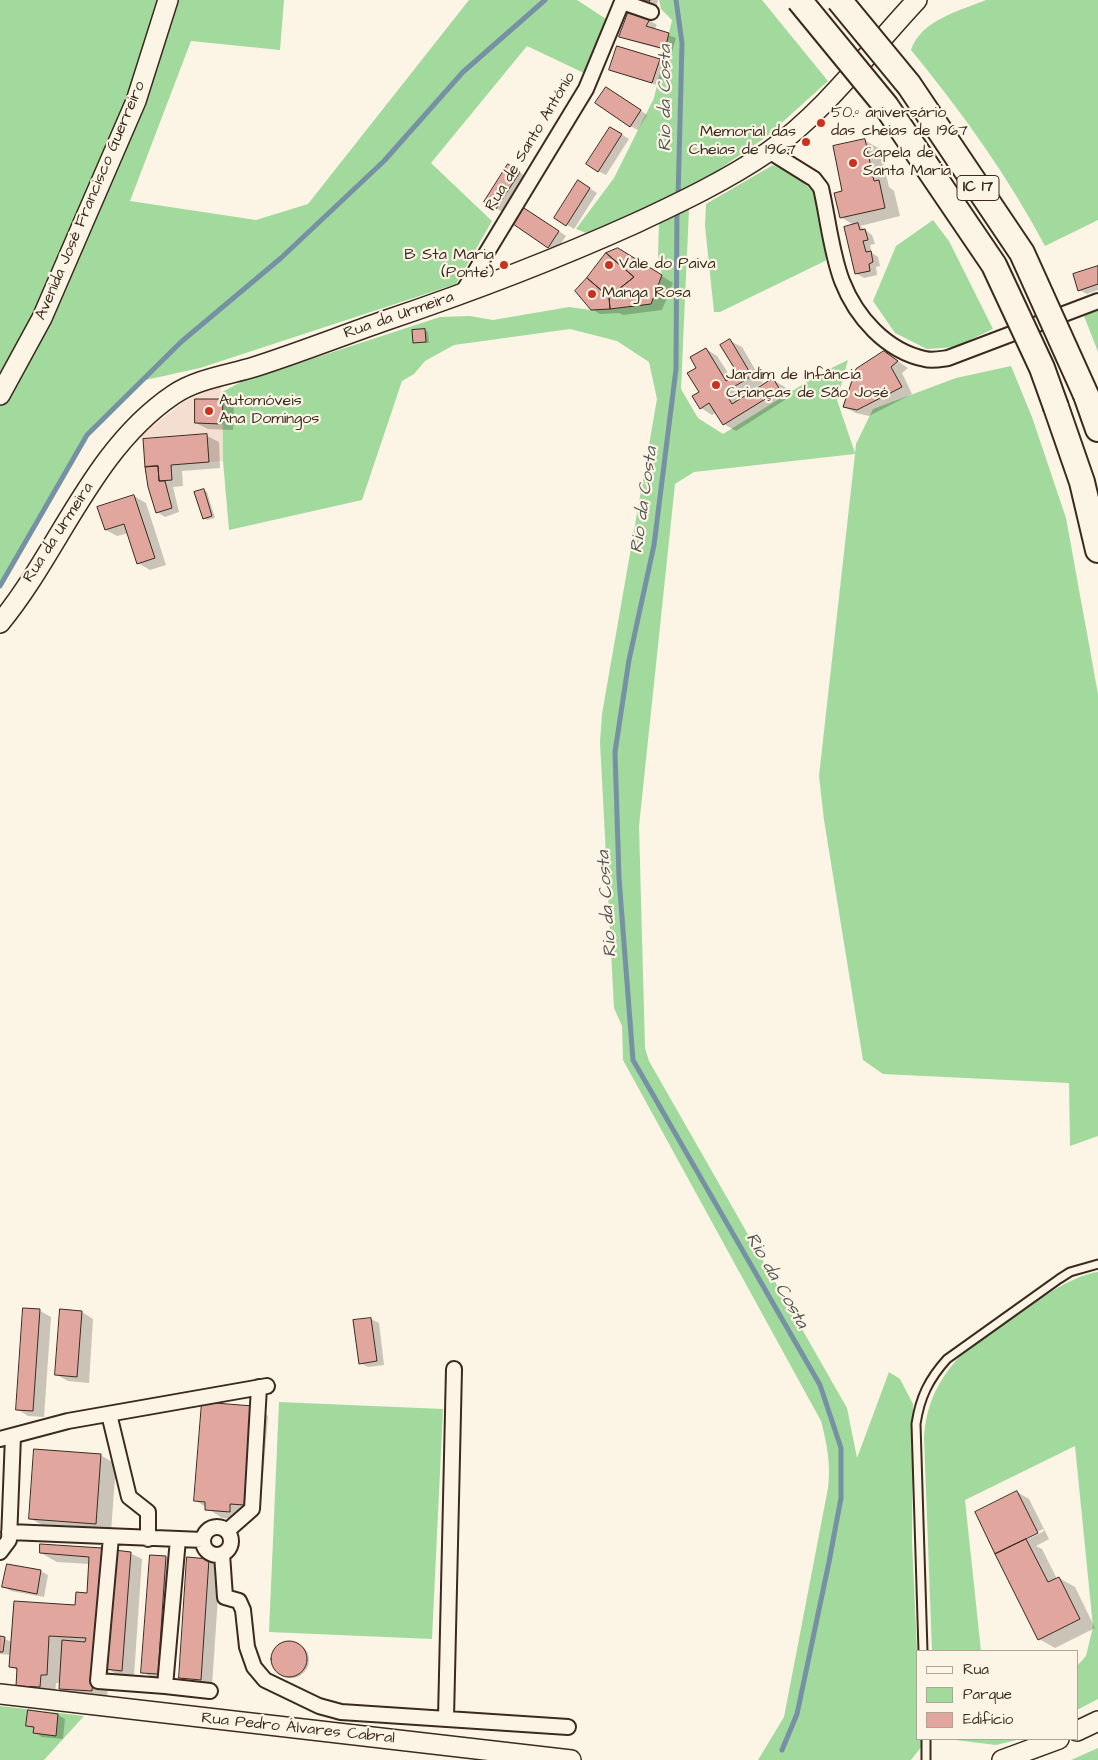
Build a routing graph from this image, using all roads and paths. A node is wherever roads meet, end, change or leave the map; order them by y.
1 (168, 0) edge
2 (799, 0) edge
3 (839, 0) edge
4 (917, 0) edge
5 (651, 12) dead end
6 (770, 151) junction
7 (461, 294) junction
8 (1098, 301) edge
9 (0, 395) edge
10 (1098, 429) edge
11 (1098, 550) edge
12 (0, 623) edge
13 (1098, 1264) edge
14 (454, 1369) dead end
15 (109, 1414) junction
16 (6, 1437) edge
17 (227, 1531) junction
18 (9, 1532) junction
19 (111, 1537) junction
20 (148, 1539) junction
21 (178, 1540) junction
22 (203, 1540) junction
23 (0, 1552) edge
24 (222, 1554) junction
25 (923, 1650) edge
26 (166, 1686) junction
27 (0, 1688) edge
28 (210, 1691) dead end
29 (0, 1694) edge
30 (26, 1699) junction
31 (446, 1718) junction
32 (1098, 1720) edge
33 (568, 1727) dead end
34 (1078, 1730) edge
35 (926, 1740) edge
36 (1052, 1742) edge
37 (571, 1760) edge
38 (926, 1760) edge
39 (1002, 1760) edge

1 - 9 street, Avenida José Francisco Guerreiro
2 - 11 highway, IC 17, bridge
3 - 10 highway, IC 17, bridge
4 - 6 street, Rua da Urmeira
5 - 7 street, Rua de Santo António
6 - 7 street, Rua da Urmeira
6 - 8 street
7 - 12 street, Rua da Urmeira
13 - 25 lane
14 - 31 street
15 - 16 street
15 - 17 street
15 - 20 street
16 - 18 street
17 - 22 street
17 - 24 street
18 - 19 street
18 - 23 street
19 - 20 street
19 - 26 street
20 - 21 street
21 - 22 street
21 - 26 street
22 - 24 street
24 - 31 street
26 - 28 street
27 - 30 street
29 - 30 street
30 - 37 street, Rua Pedro Álvares Cabral
31 - 33 street
32 - 34 street
35 - 38 lane
36 - 39 street

